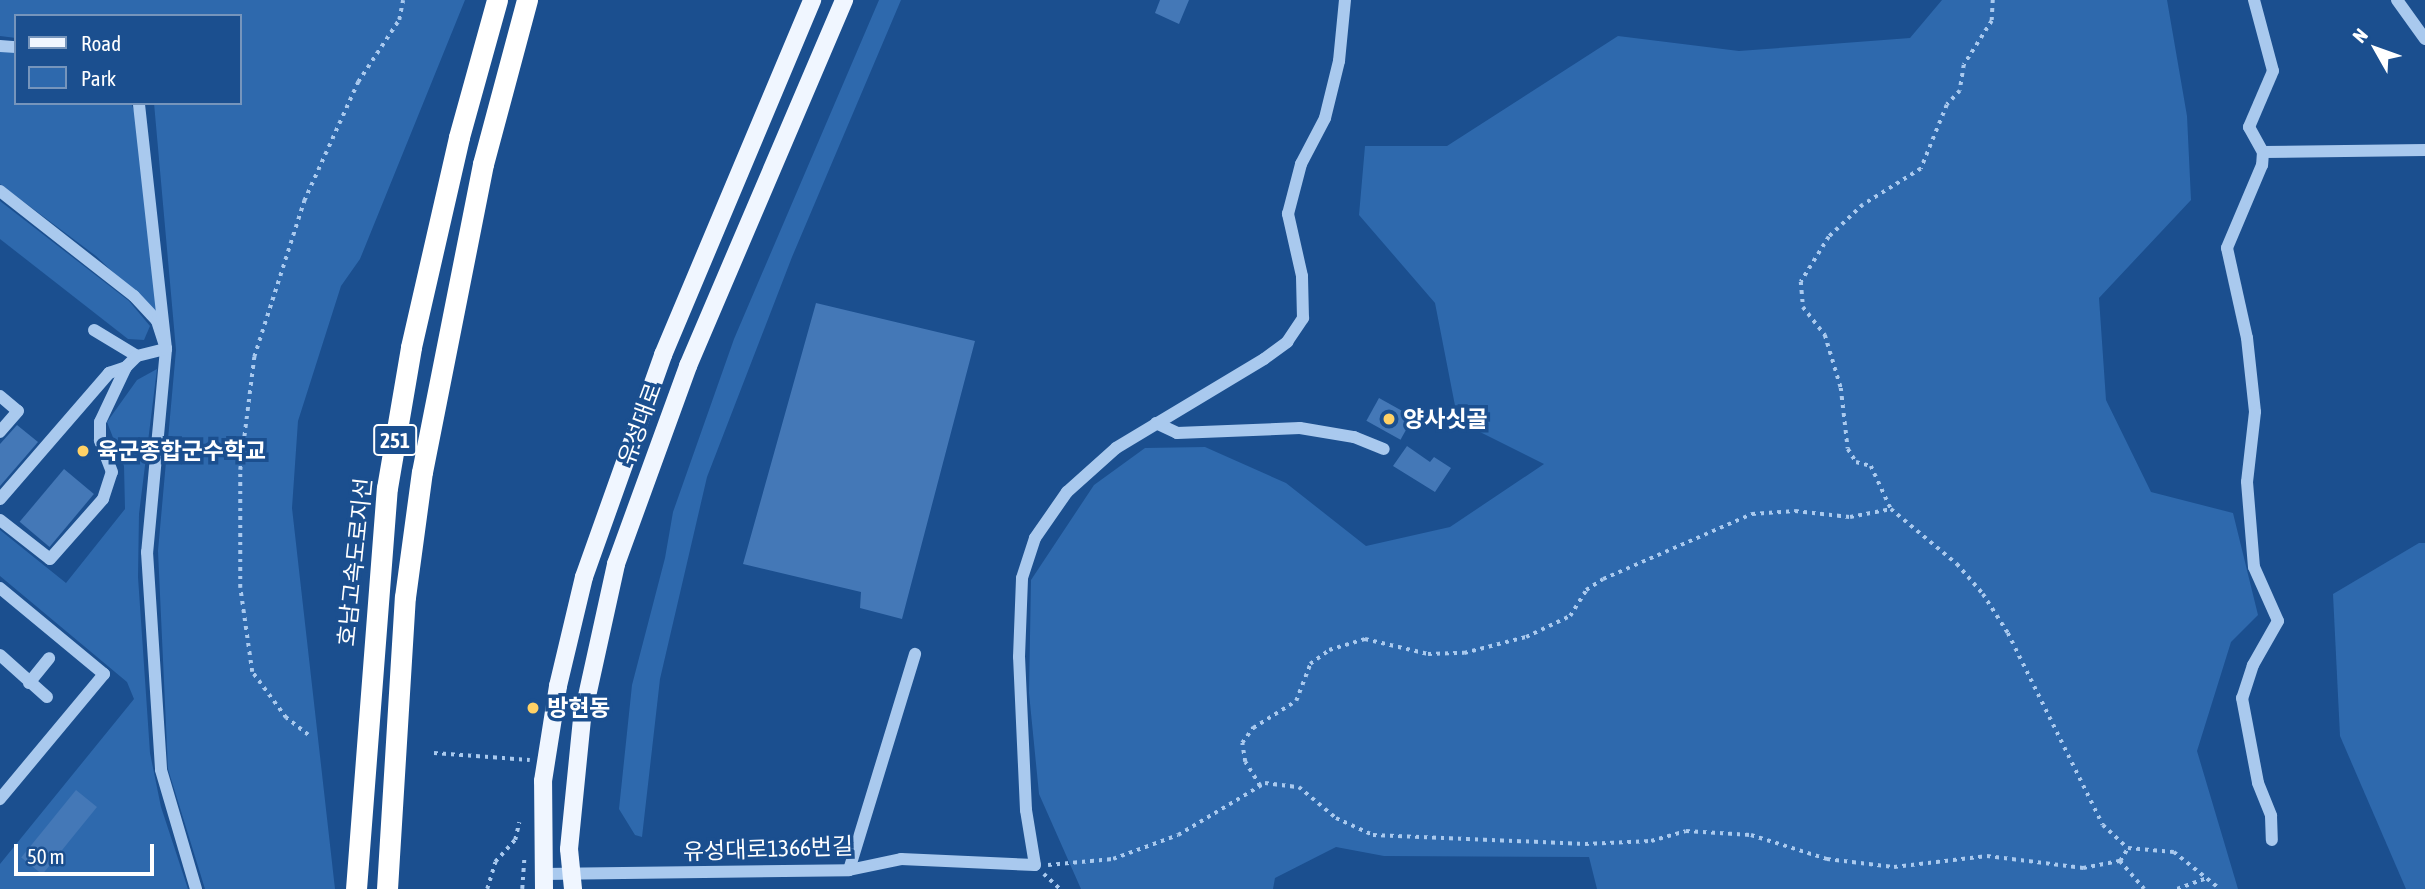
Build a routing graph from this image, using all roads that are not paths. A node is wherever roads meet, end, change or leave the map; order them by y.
1 (497, 0) edge
2 (527, 0) edge
3 (812, 0) edge
4 (844, 0) edge
5 (1345, 0) edge
6 (2254, 0) edge
7 (2397, 0) edge
8 (2425, 39) edge
9 (139, 105) edge
10 (2425, 150) edge
11 (2263, 152) junction
12 (0, 191) edge
13 (94, 330) dead end
14 (166, 349) junction
15 (137, 356) junction
16 (127, 367) junction
17 (0, 396) edge
18 (1156, 423) junction
19 (0, 432) edge
20 (1384, 449) dead end
21 (0, 499) edge
22 (0, 520) edge
23 (0, 588) edge
24 (915, 654) dead end
25 (0, 655) edge
26 (49, 658) dead end
27 (29, 682) junction
28 (47, 697) dead end
29 (0, 799) edge
30 (2272, 840) dead end
31 (849, 870) junction
32 (544, 881) edge
33 (572, 882) edge
34 (196, 889) edge
35 (356, 889) edge
36 (387, 889) edge

1 - 35 highway, 호남고속도로지선 / 251
2 - 36 highway, 251
3 - 32 main road, 유성대로
4 - 33 main road, 유성대로
5 - 18 street
6 - 11 street
7 - 8 street
9 - 14 street
10 - 11 street
11 - 30 street
12 - 14 street
13 - 15 street
14 - 15 street
14 - 34 street
15 - 16 street
16 - 21 street
16 - 22 street
17 - 19 street
18 - 20 street
18 - 31 street, 유성대로1366번길
23 - 29 street
24 - 31 street
25 - 27 street
26 - 27 street
27 - 28 street
31 - 33 street, 유성대로1366번길
32 - 33 street, 유성대로1366번길

